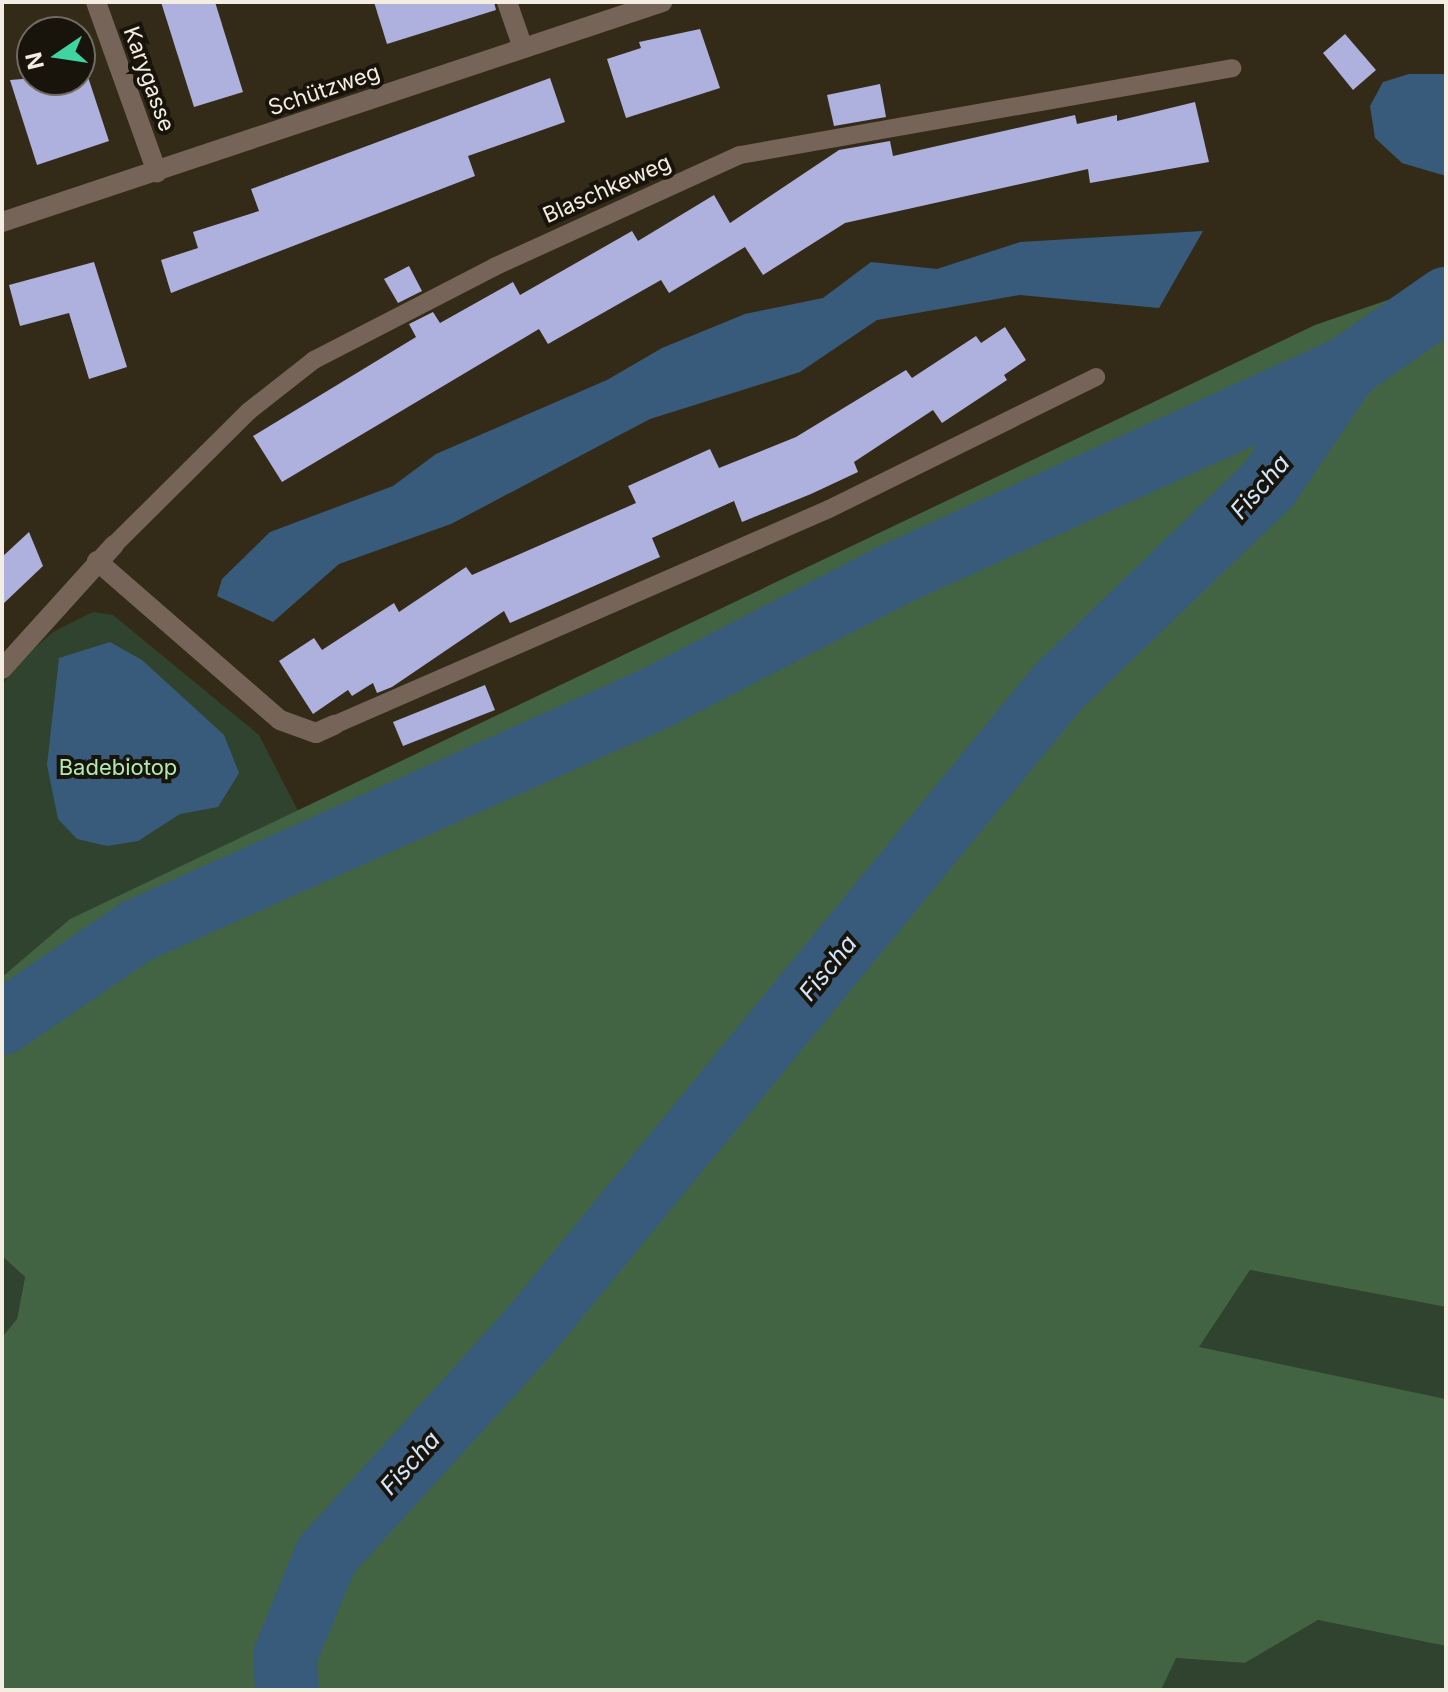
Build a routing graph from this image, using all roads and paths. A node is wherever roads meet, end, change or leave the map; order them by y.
1 (96, 2) edge
2 (507, 2) edge
3 (662, 2) edge
4 (523, 48) junction
5 (1232, 68) dead end
6 (157, 172) junction
7 (2, 222) edge
8 (1096, 377) dead end
9 (114, 545) joint
10 (97, 561) junction
11 (2, 669) edge
12 (334, 725) joint

1 - 6 street, Karygasse
2 - 4 street
3 - 4 street, Schützweg
4 - 6 street, Schützweg
5 - 9 lane, Blaschkeweg
6 - 7 street, Schützweg
8 - 12 lane
9 - 10 street, Blaschkeweg
10 - 11 street, Blaschkeweg
10 - 12 street

